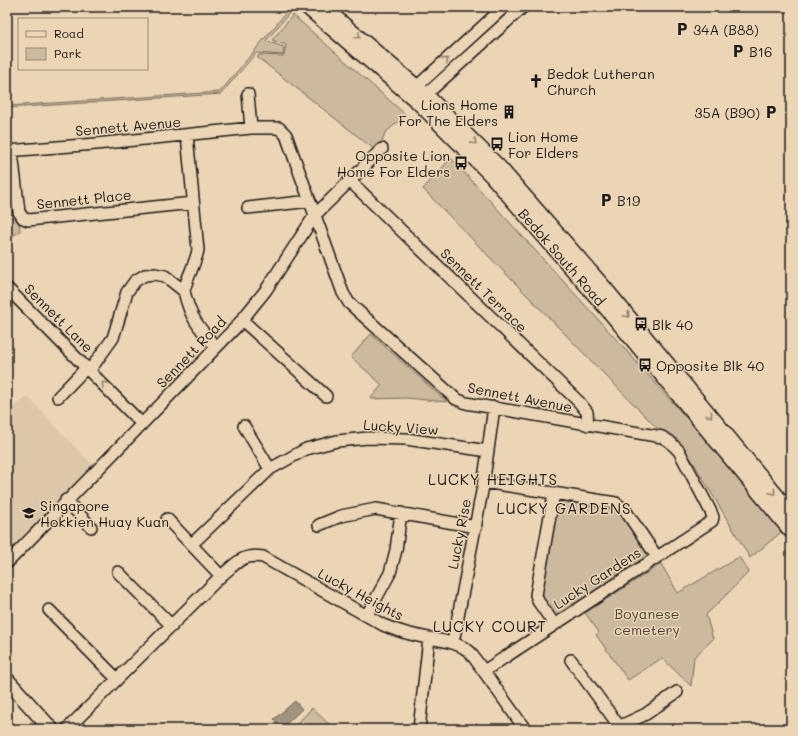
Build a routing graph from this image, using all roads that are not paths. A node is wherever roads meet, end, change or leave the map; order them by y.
1 (307, 7) edge
2 (504, 7) edge
3 (522, 7) edge
4 (324, 12) edge
5 (248, 94) dead end
6 (417, 94) junction
7 (251, 128) junction
8 (187, 135) junction
9 (382, 149) dead end
10 (10, 152) edge
11 (350, 181) junction
12 (310, 201) junction
13 (193, 203) junction
14 (248, 208) dead end
15 (315, 215) junction
16 (7, 288) edge
17 (184, 292) junction
18 (242, 320) junction
19 (216, 347) junction
20 (88, 368) junction
21 (326, 396) dead end
22 (58, 397) dead end
23 (494, 407) junction
24 (142, 424) junction
25 (588, 425) junction
26 (244, 426) dead end
27 (488, 451) junction
28 (270, 469) junction
29 (484, 482) junction
30 (554, 493) junction
31 (66, 500) junction
32 (400, 513) junction
33 (791, 513) edge
34 (713, 517) joint
35 (167, 519) dead end
36 (319, 525) dead end
37 (91, 527) dead end
38 (476, 527) junction
39 (791, 531) edge
40 (192, 544) junction
41 (657, 557) junction
42 (7, 563) edge
43 (118, 572) dead end
44 (221, 576) junction
45 (50, 610) dead end
46 (367, 615) junction
47 (554, 624) junction
48 (172, 626) junction
49 (429, 638) junction
50 (453, 643) junction
51 (572, 660) dead end
52 (484, 671) junction
53 (117, 679) junction
54 (7, 680) edge
55 (678, 692) dead end
56 (7, 693) edge
57 (617, 727) edge
58 (40, 729) edge
59 (51, 729) edge
60 (67, 729) edge
61 (419, 729) edge
62 (525, 729) edge

1 - 4 main road, Bedok South Road
6 -> 2 street
3 - 6 street
4 - 6 main road, Bedok South Road
5 - 7 street
6 -> 33 main road, Bedok South Road
6 - 39 main road, Bedok South Road
7 - 8 street, Sennett Avenue
7 - 12 street, Sennett Avenue
8 - 10 street, Sennett Avenue
8 - 13 street
9 - 11 street, Sennett Road
10 - 13 street, Sennett Place
11 - 15 street, Sennett Road
11 - 25 street, Sennett Terrace
12 - 14 street
12 - 15 street, Sennett Avenue
13 - 17 street
15 - 18 street, Sennett Road
15 - 23 street, Sennett Avenue
16 - 20 street, Sennett Lane
17 - 19 street
17 - 20 street, Sennett Lane
18 - 19 street, Sennett Road
18 - 21 street
19 - 24 street, Sennett Road
20 - 22 street
24 -> 20 street, Sennett Lane
23 - 25 street, Sennett Avenue
23 - 27 street, Lucky Rise
24 - 31 street, Sennett Road
25 - 34 street, Sennett Avenue
26 - 28 street
27 - 28 street, Lucky View
27 - 29 street, Lucky Rise
28 - 40 street, Lucky View
29 - 30 street, Lucky Gardens
29 - 38 street, Lucky Rise
30 - 41 street, Lucky Gardens
30 - 47 street, Lucky Gardens
31 - 37 street
31 - 42 street, Sennett Road
32 - 36 street
32 - 38 street
32 - 46 street
34 - 41 street, Lucky Gardens
35 - 40 street
38 - 50 street, Lucky Rise
40 - 44 street
41 - 47 street, Lucky Gardens
43 - 48 street
44 - 46 street, Lucky Heights
44 - 48 street, Lucky Heights
45 - 53 street
46 - 49 street, Lucky Heights
47 - 52 street, Lucky Gardens
48 - 53 street, Lucky Heights
49 - 50 street, Lucky Heights
49 - 61 street
50 - 52 street, Lucky Heights
51 - 57 street
52 - 62 street, Lucky Heights
53 - 60 street, Lucky Heights
54 - 59 main road
55 - 57 street
56 - 58 main road

